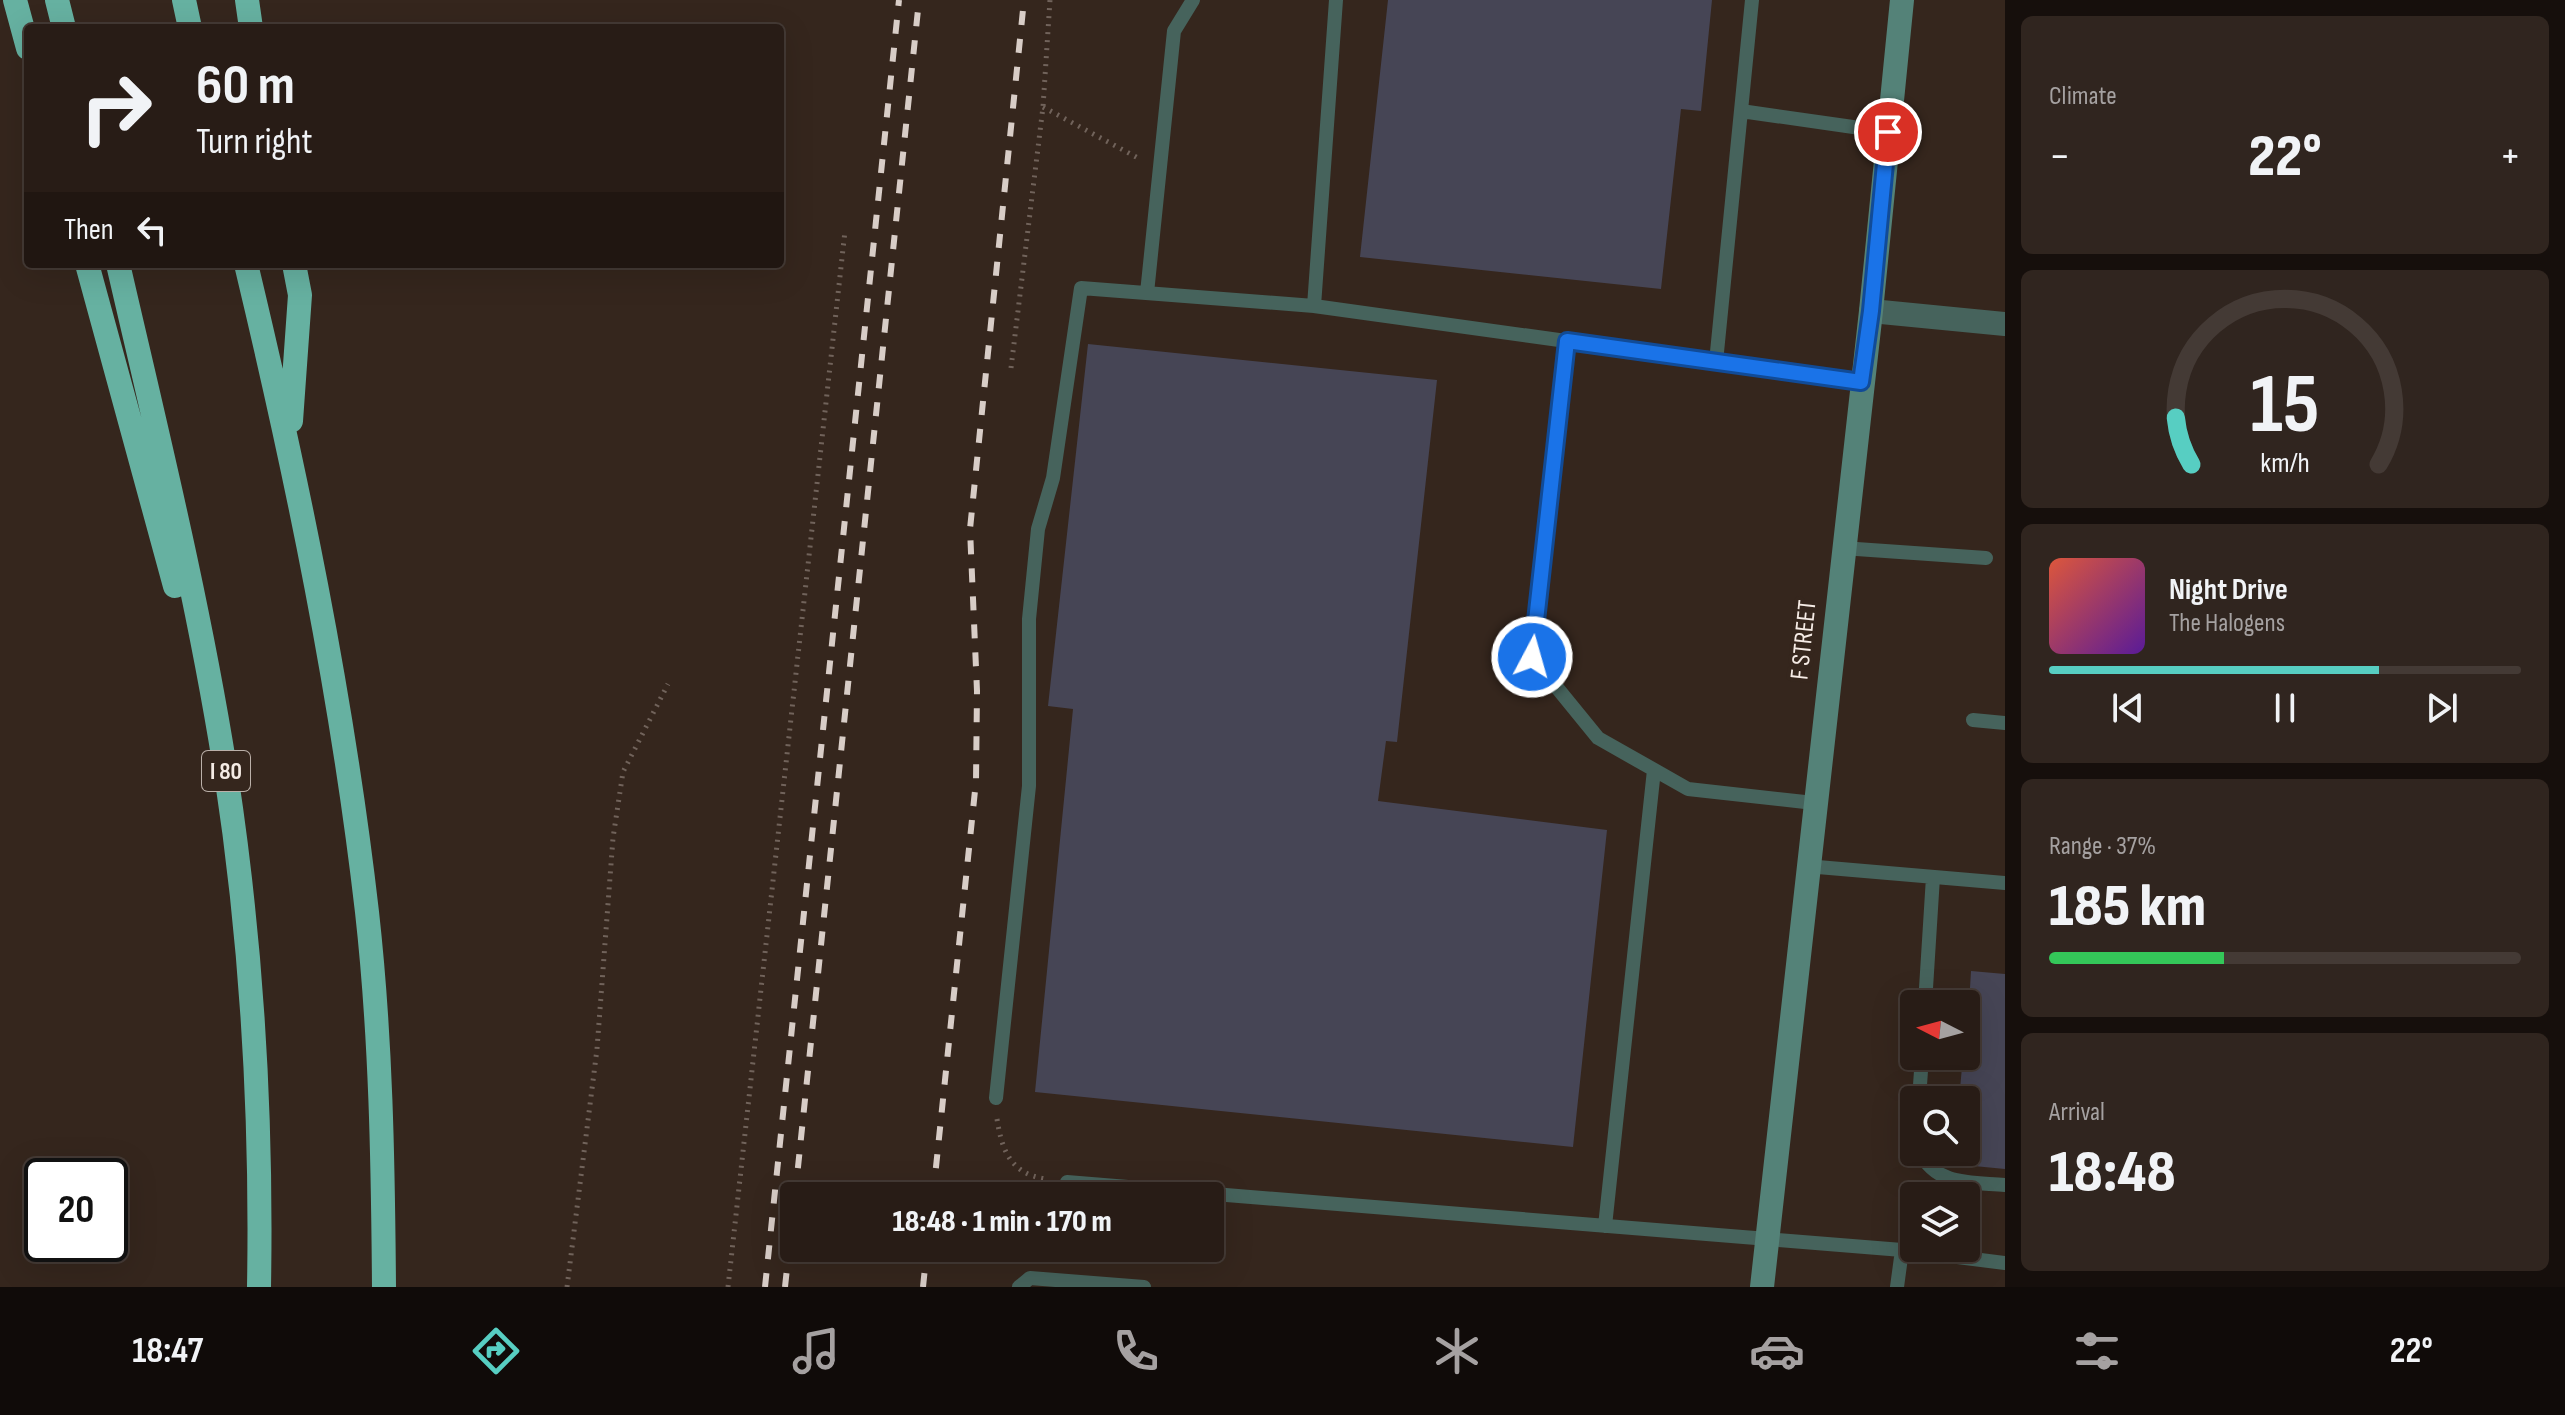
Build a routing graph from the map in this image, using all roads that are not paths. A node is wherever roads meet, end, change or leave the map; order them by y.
1 (15, 0) edge
2 (57, 0) edge
3 (184, 0) edge
4 (247, 0) edge
5 (1193, 0) edge
6 (1336, 0) edge
7 (1752, 0) edge
8 (1902, 0) edge
9 (63, 24) edge
10 (189, 24) edge
11 (250, 24) edge
12 (24, 33) edge
13 (1741, 111) junction
14 (1888, 132) junction
15 (88, 268) edge
16 (119, 268) edge
17 (247, 268) edge
18 (295, 268) edge
19 (1147, 293) junction
20 (1314, 306) junction
21 (1871, 311) junction
22 (2005, 324) edge
23 (1567, 341) junction
24 (1716, 362) junction
25 (1861, 382) junction
26 (289, 451) junction
27 (1842, 548) junction
28 (1986, 558) dead end
29 (1973, 720) dead end
30 (2005, 723) edge
31 (1654, 770) junction
32 (226, 772) junction
33 (1814, 803) junction
34 (1806, 866) junction
35 (1933, 877) junction
36 (2005, 883) edge
37 (1926, 990) edge
38 (996, 1098) road end
39 (1927, 1166) edge
40 (2005, 1185) edge
41 (1224, 1195) edge
42 (1605, 1226) junction
43 (1766, 1239) junction
44 (1900, 1250) edge
45 (1980, 1260) edge
46 (1900, 1262) edge
47 (2005, 1263) edge
48 (259, 1287) edge
49 (384, 1287) edge
50 (1019, 1287) edge
51 (1144, 1287) edge
52 (1762, 1287) edge
53 (1897, 1287) edge

1 - 12 highway
2 - 9 highway
3 - 10 highway
4 - 11 highway
5 - 19 lane
6 - 20 lane
7 - 13 lane
8 - 14 street, F STREET
13 - 14 lane
13 - 24 lane
14 - 21 street, F STREET
15 - 32 highway
16 - 32 highway, I 80
17 - 26 highway
18 - 26 highway
19 - 20 lane
19 - 38 lane
20 - 23 lane
21 - 22 street
21 - 25 street, F STREET
23 - 24 lane
23 - 31 lane
24 - 25 lane
25 - 27 street, F STREET
26 - 49 highway
27 - 28 lane
27 - 33 street, F STREET
29 - 30 lane
31 - 33 lane
31 - 42 lane
32 - 48 highway, I 80
33 - 34 street, F STREET
34 - 35 lane
34 - 43 street, F STREET
35 - 36 lane
35 - 37 lane
39 - 40 lane
41 - 42 lane
42 - 43 lane
43 - 44 lane
43 - 52 street, F STREET
45 - 47 lane
46 - 53 lane
50 - 51 lane

